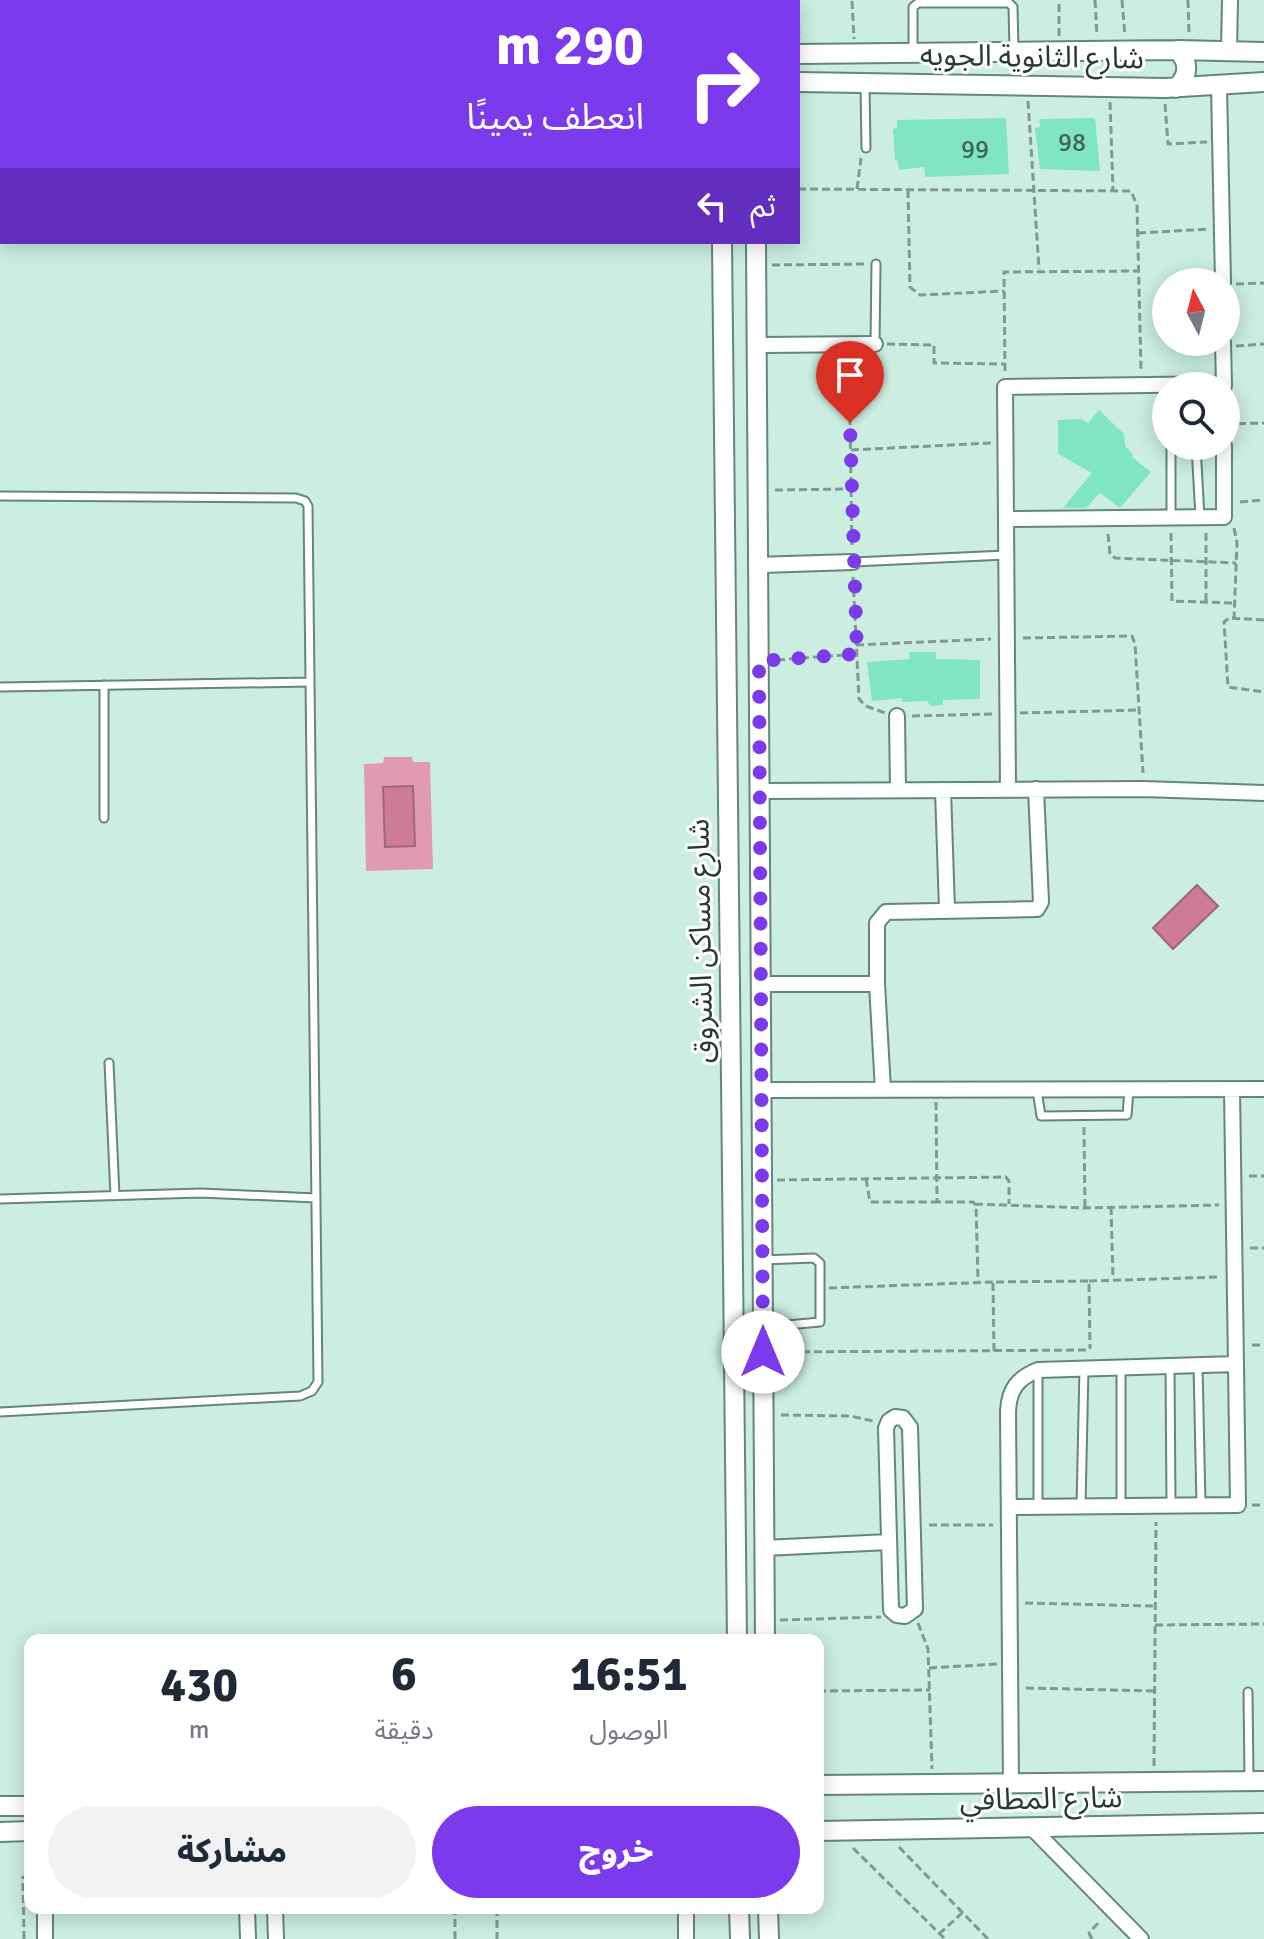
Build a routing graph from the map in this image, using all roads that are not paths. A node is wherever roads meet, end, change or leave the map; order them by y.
1 (1230, 0) edge
2 (1184, 50) junction
3 (1014, 52) junction
4 (1229, 52) junction
5 (1264, 52) edge
6 (913, 53) junction
7 (800, 54) edge
8 (800, 82) edge
9 (865, 82) junction
10 (1264, 82) edge
11 (1219, 86) junction
12 (1170, 88) junction
13 (866, 148) road end
14 (722, 244) edge
15 (756, 244) edge
16 (876, 264) road end
17 (1224, 268) edge
18 (875, 344) joint
19 (756, 345) junction
20 (1152, 385) edge
21 (1171, 460) edge
22 (1197, 460) edge
23 (1224, 460) edge
24 (0, 496) edge
25 (1171, 517) junction
26 (1203, 517) junction
27 (1006, 519) junction
28 (1006, 555) junction
29 (853, 562) joint
30 (758, 565) junction
31 (310, 682) junction
32 (104, 685) junction
33 (0, 687) edge
34 (897, 716) road end
35 (1036, 789) junction
36 (898, 790) junction
37 (943, 790) junction
38 (1008, 790) junction
39 (759, 791) junction
40 (1264, 793) edge
41 (104, 818) dead end
42 (728, 851) junction
43 (759, 852) junction
44 (760, 890) junction
45 (728, 893) junction
46 (947, 910) junction
47 (761, 984) junction
48 (877, 984) junction
49 (109, 1063) dead end
50 (1232, 1089) junction
51 (1264, 1089) edge
52 (761, 1090) junction
53 (883, 1090) junction
54 (1037, 1090) junction
55 (1129, 1090) junction
56 (115, 1196) junction
57 (316, 1198) junction
58 (0, 1199) edge
59 (762, 1260) junction
60 (763, 1327) junction
61 (1236, 1364) junction
62 (1198, 1365) junction
63 (1170, 1366) junction
64 (1121, 1367) junction
65 (1086, 1368) junction
66 (1038, 1370) junction
67 (0, 1412) edge
68 (1201, 1505) junction
69 (1081, 1506) junction
70 (1121, 1506) junction
71 (1163, 1506) junction
72 (1009, 1507) junction
73 (1038, 1507) junction
74 (889, 1542) junction
75 (764, 1548) junction
76 (737, 1634) edge
77 (765, 1634) edge
78 (1248, 1692) dead end
79 (1256, 1781) edge
80 (1011, 1784) junction
81 (824, 1787) edge
82 (0, 1806) edge
83 (24, 1806) edge
84 (1264, 1823) edge
85 (1032, 1828) junction
86 (824, 1829) edge
87 (0, 1832) edge
88 (24, 1832) edge
89 (45, 1914) edge
90 (247, 1914) edge
91 (275, 1914) edge
92 (686, 1914) edge
93 (739, 1914) edge
94 (768, 1914) edge
95 (45, 1939) edge
96 (248, 1939) edge
97 (276, 1939) edge
98 (686, 1939) edge
99 (740, 1939) edge
100 (769, 1939) edge
101 (1141, 1939) edge

1 - 4 street
2 - 3 street, شارع الثانوية الجويه
2 - 4 street, شارع الثانوية الجويه
2 - 12 street
3 - 6 street, شارع الثانوية الجويه
3 - 6 lane
4 - 5 street, شارع الثانوية الجويه
6 - 7 street, شارع الثانوية الجويه
8 - 9 street, شارع الثانوية الجويه
9 - 12 street, شارع الثانوية الجويه
9 - 13 lane
10 - 11 street, شارع الثانوية الجويه
11 - 12 street, شارع الثانوية الجويه
11 - 17 street
14 - 42 street, شارع مساكن الشروق
15 - 19 street, شارع مساكن الشروق
16 - 18 lane
18 - 19 street
19 - 30 street, شارع مساكن الشروق
20 - 27 street
21 - 25 lane
22 - 26 lane
23 - 26 street
24 - 31 lane
25 - 26 street
25 - 27 street
27 - 28 street
28 - 29 lane
28 - 38 street
29 - 30 street
30 - 39 street, شارع مساكن الشروق
31 - 32 lane
31 - 57 lane
32 - 33 lane
32 - 41 lane
34 - 36 street
35 - 38 street
35 - 40 street
35 - 46 street
36 - 37 street
36 - 39 street
37 - 38 street
37 - 46 street
39 - 43 street, شارع مساكن الشروق
42 - 43 street
42 - 45 street, شارع مساكن الشروق
43 - 44 street, شارع مساكن الشروق
44 - 45 street
44 - 47 street, شارع مساكن الشروق
45 - 76 street, شارع مساكن الشروق
46 - 48 street
47 - 48 street
47 - 52 street, شارع مساكن الشروق
48 - 53 street
49 - 56 lane
50 - 51 street
50 - 55 street
50 - 61 street
52 - 53 street
52 - 59 street, شارع مساكن الشروق
53 - 54 street
54 - 55 street
54 - 55 lane
56 - 57 lane
56 - 58 lane
57 - 67 lane
59 - 60 street, شارع مساكن الشروق
59 - 60 lane
60 - 75 street, شارع مساكن الشروق
61 - 62 street
61 - 68 street
62 - 63 street
62 - 68 lane
63 - 64 street
63 - 71 lane
64 - 65 street
64 - 70 lane
65 - 66 street
65 - 69 lane
66 - 72 street
66 - 73 lane
68 - 71 street
69 - 70 street
69 - 73 street
70 - 71 street
72 - 73 street
72 - 80 street
74 - 74 street
74 - 75 street
75 - 77 street, شارع مساكن الشروق
78 - 79 lane
79 - 80 street, شارع المطافي
80 - 81 street, شارع المطافي
82 - 83 street
84 - 85 street, شارع المطافي
85 - 86 street, شارع المطافي
85 - 101 street
87 - 88 street
89 - 95 street
90 - 96 street
91 - 97 street
92 - 98 street
93 - 99 street
94 - 100 street

